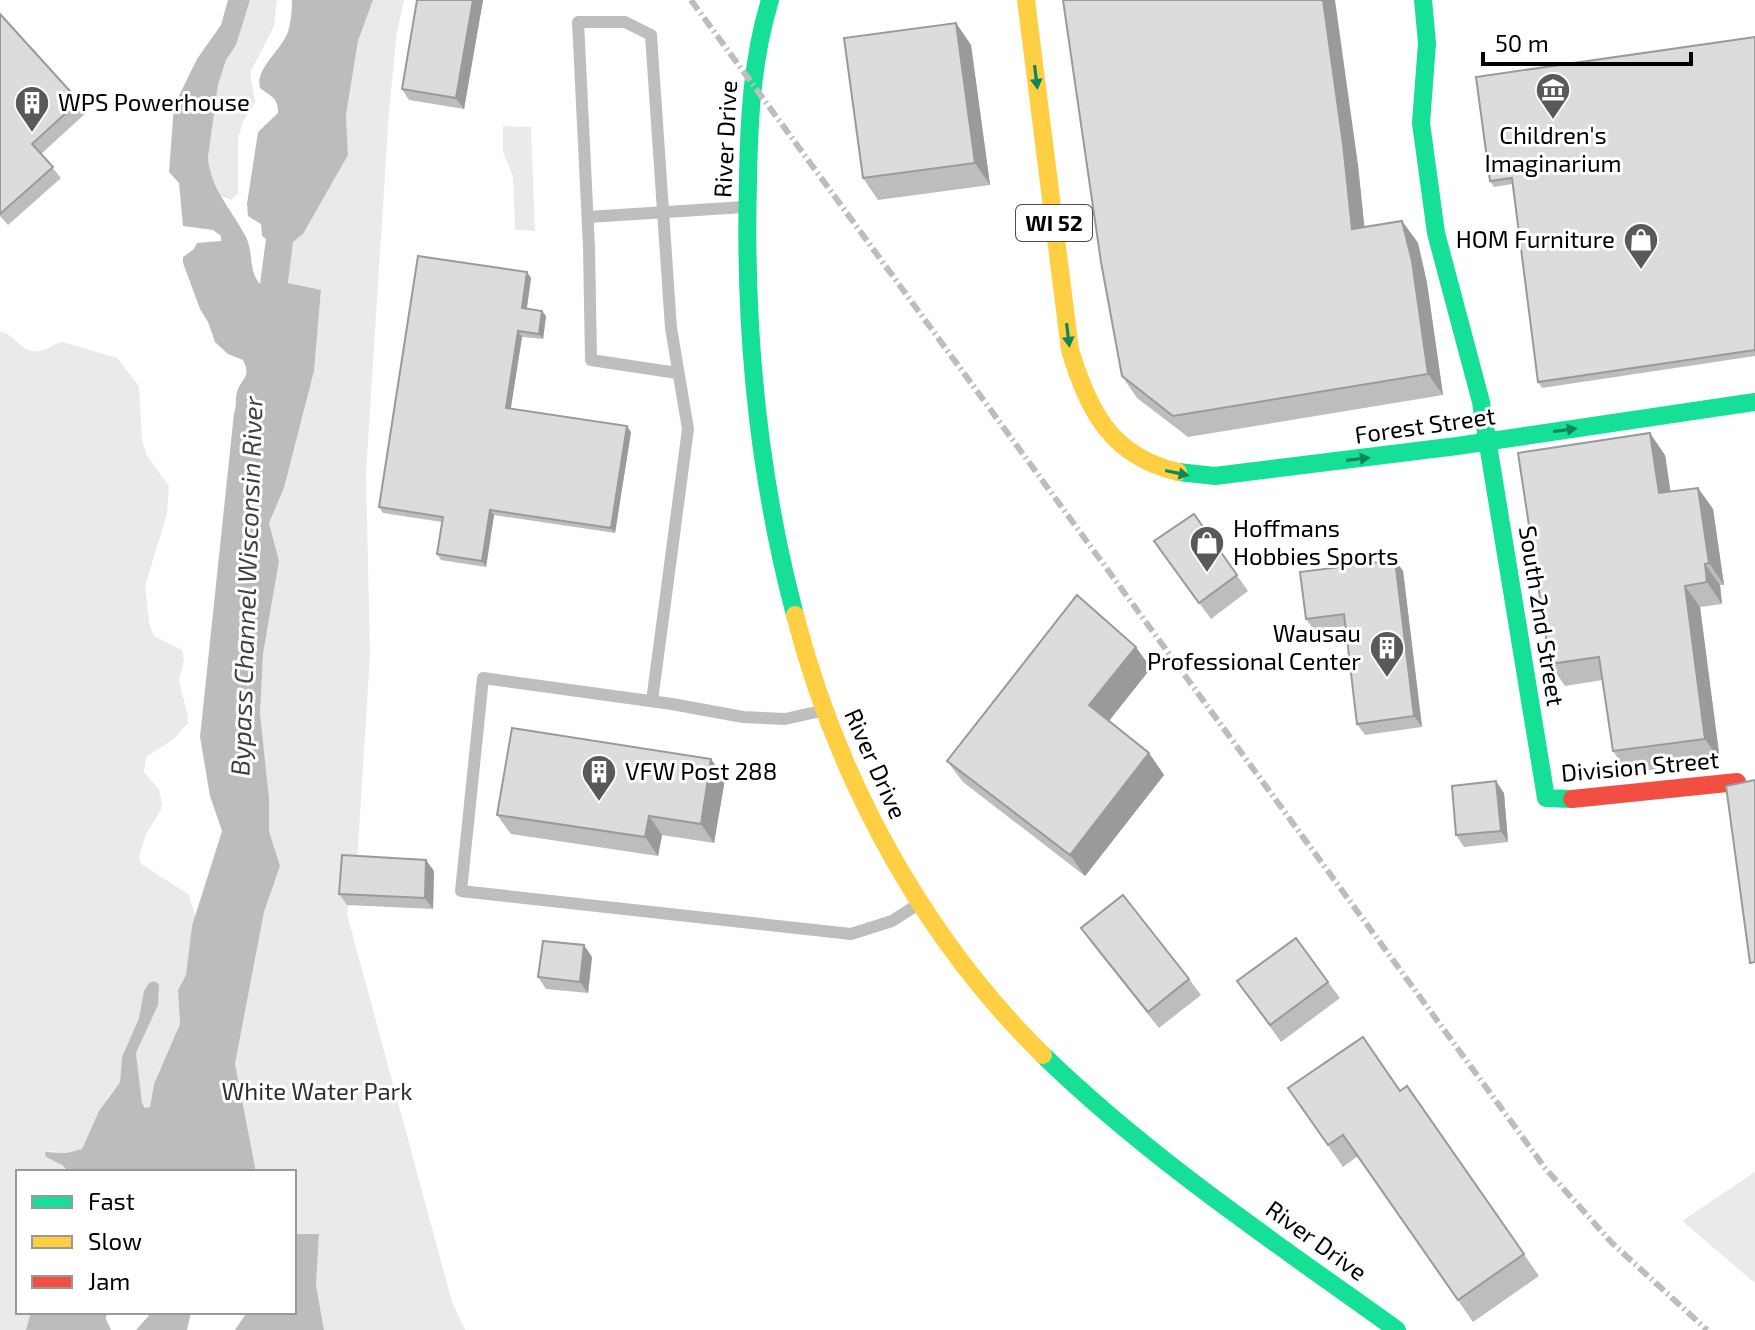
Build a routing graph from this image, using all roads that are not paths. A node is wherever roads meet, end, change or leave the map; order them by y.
1 (770, 0) edge
2 (1026, 0) edge
3 (1423, 0) edge
4 (747, 207) junction
5 (663, 211) junction
6 (588, 217) junction
7 (677, 373) junction
8 (1755, 402) edge
9 (1488, 442) junction
10 (652, 701) junction
11 (824, 710) junction
12 (1742, 781) edge
13 (1546, 798) joint
14 (920, 902) junction
15 (1397, 1330) edge

1 - 4 street, River Drive
2 -> 9 street, Forest Street / WI 52
3 - 9 street, South 2nd Street
4 - 5 lane
4 - 11 street, River Drive
5 - 6 lane
5 - 6 lane
5 - 7 lane
6 - 7 lane
7 - 10 lane
9 -> 8 street, Forest Street / WI 52
9 - 13 street, South 2nd Street
10 - 11 lane
10 - 14 lane
11 - 14 street, River Drive
12 - 13 street, Division Street
14 - 15 street, River Drive

